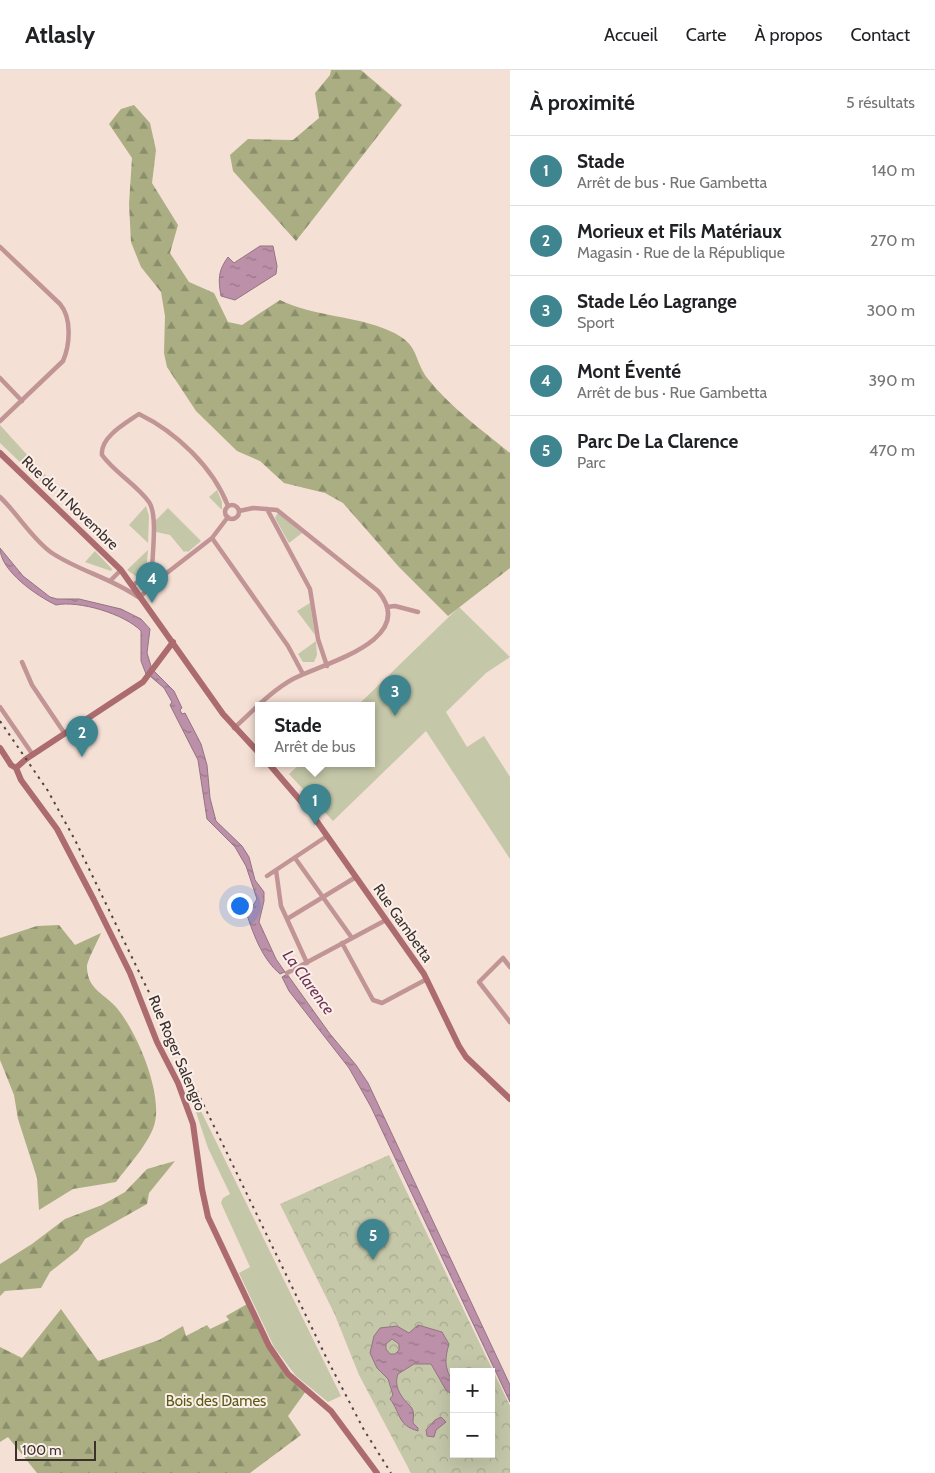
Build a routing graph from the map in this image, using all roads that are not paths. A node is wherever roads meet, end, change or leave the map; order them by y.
1 (0, 247) edge
2 (0, 378) edge
3 (22, 401) junction
4 (0, 421) edge
5 (0, 452) edge
6 (0, 497) edge
7 (228, 506) junction
8 (267, 509) junction
9 (239, 511) junction
10 (228, 517) junction
11 (212, 538) junction
12 (121, 570) junction
13 (152, 572) junction
14 (159, 578) junction
15 (111, 580) junction
16 (133, 585) junction
17 (141, 596) junction
18 (387, 607) junction
19 (418, 612) dead end
20 (173, 642) junction
21 (22, 662) dead end
22 (327, 666) junction
23 (304, 674) junction
24 (264, 702) edge
25 (0, 707) edge
26 (255, 710) edge
27 (234, 728) junction
28 (65, 734) junction
29 (0, 748) edge
30 (255, 749) edge
31 (33, 755) junction
32 (272, 767) edge
33 (16, 768) junction
34 (327, 836) junction
35 (295, 858) junction
36 (276, 870) junction
37 (267, 876) dead end
38 (356, 877) junction
39 (322, 896) junction
40 (287, 919) junction
41 (386, 920) junction
42 (352, 938) junction
43 (342, 943) junction
44 (307, 963) junction
45 (510, 967) edge
46 (287, 973) dead end
47 (427, 979) junction
48 (510, 1022) edge
49 (510, 1099) edge
50 (377, 1473) edge

1 - 3 street
2 - 3 street
3 - 4 street
5 - 12 street, Rue du 11 Novembre
6 - 15 street
7 - 9 street
7 - 10 street
7 - 13 street
8 - 9 street
8 - 18 street
8 - 22 street
9 - 10 street
10 - 11 street
11 - 14 street
11 - 23 street
12 - 15 street
12 - 16 street, Rue du 11 Novembre
13 - 14 street
13 - 16 street
14 - 17 street
15 - 17 street
16 - 17 street, Rue du 11 Novembre
17 - 20 street
18 - 19 street
18 - 22 street
20 - 27 street
20 - 28 street
21 - 28 street
22 - 23 street
23 - 24 street
25 - 31 street
26 - 27 street
27 - 30 street
28 - 31 street
29 - 33 street, Rue Roger Salengro
31 - 33 street
32 - 34 street, Rue Gambetta
33 - 50 street, Rue Roger Salengro
34 - 35 street
34 - 38 street, Rue Gambetta
35 - 36 street
35 - 39 street
36 - 37 street
36 - 40 street
38 - 39 street
38 - 41 street, Rue Gambetta
39 - 40 street
39 - 42 street
40 - 44 street
41 - 42 street
41 - 47 street, Rue Gambetta
42 - 43 street
43 - 44 street
43 - 47 street
44 - 46 street
45 - 48 street
47 - 49 street, Rue Gambetta

